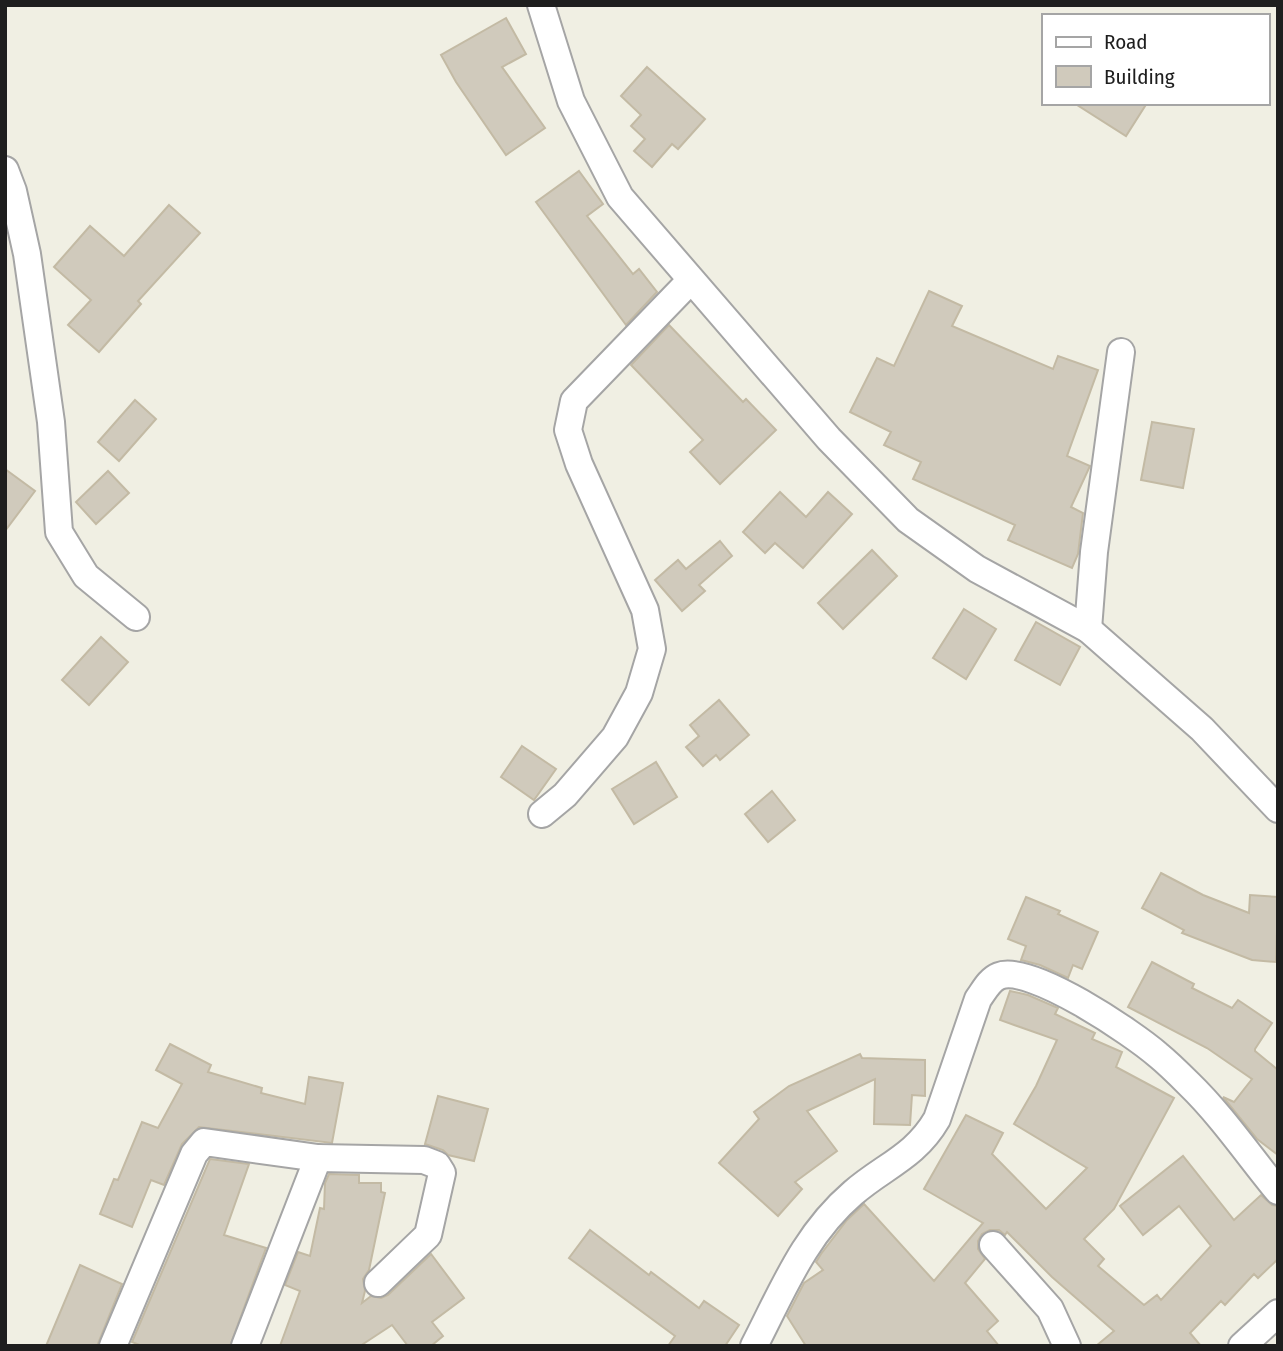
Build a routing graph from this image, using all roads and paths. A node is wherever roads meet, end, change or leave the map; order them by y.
1 (541, 5) edge
2 (5, 170) edge
3 (691, 279) junction
4 (1121, 352) dead end
5 (136, 618) dead end
6 (1088, 629) junction
7 (1278, 809) edge
8 (542, 814) dead end
9 (318, 1158) junction
10 (1278, 1191) edge
11 (993, 1245) dead end
12 (378, 1283) dead end
13 (1278, 1313) edge
14 (756, 1345) edge
15 (113, 1346) edge
16 (245, 1346) edge
17 (1067, 1346) edge
18 (1242, 1346) edge

1 - 3 street
2 - 5 street
3 - 6 street
3 - 8 street
4 - 6 street
6 - 7 street
9 - 12 street
9 - 15 street
9 - 16 street
10 - 14 street
11 - 17 street
13 - 18 street

